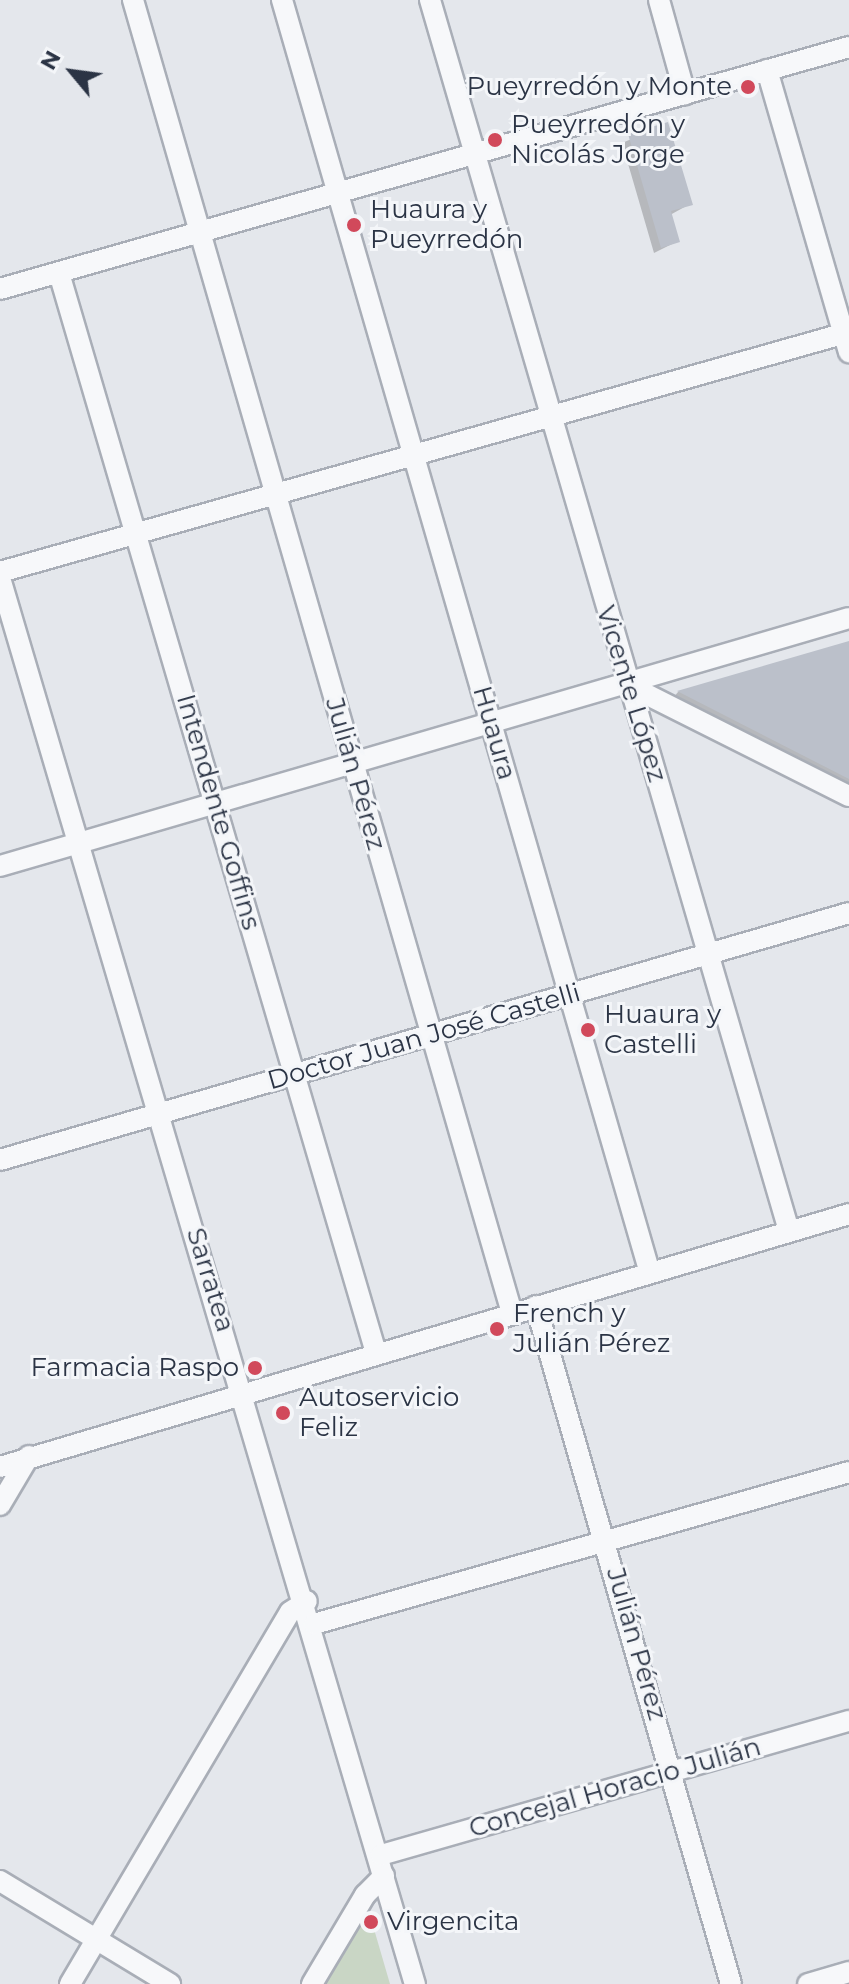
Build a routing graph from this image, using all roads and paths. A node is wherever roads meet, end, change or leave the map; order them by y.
1 (133, 0) edge
2 (282, 0) edge
3 (430, 0) edge
4 (659, 0) edge
5 (849, 47) edge
6 (767, 70) junction
7 (685, 94) junction
8 (473, 156) junction
9 (334, 195) junction
10 (197, 235) junction
11 (59, 273) junction
12 (0, 289) edge
13 (847, 339) edge
14 (547, 418) junction
15 (412, 456) junction
16 (273, 497) junction
17 (137, 533) junction
18 (0, 575) edge
19 (849, 618) edge
20 (630, 686) junction
21 (491, 723) junction
22 (353, 763) junction
23 (849, 796) edge
24 (215, 802) junction
25 (77, 842) junction
26 (0, 866) edge
27 (849, 913) edge
28 (707, 955) junction
29 (569, 995) junction
30 (432, 1035) junction
31 (294, 1074) junction
32 (158, 1113) junction
33 (0, 1160) edge
34 (849, 1214) edge
35 (789, 1231) junction
36 (650, 1273) junction
37 (536, 1306) junction
38 (512, 1313) junction
39 (376, 1353) junction
40 (245, 1392) junction
41 (29, 1456) junction
42 (0, 1467) edge
43 (849, 1472) edge
44 (0, 1505) edge
45 (607, 1541) junction
46 (307, 1601) junction
47 (314, 1624) junction
48 (849, 1721) edge
49 (672, 1772) junction
50 (381, 1855) junction
51 (384, 1876) junction
52 (0, 1881) edge
53 (97, 1939) junction
54 (849, 1972) edge
55 (70, 1984) edge
56 (170, 1984) edge
57 (312, 1984) edge
58 (415, 1984) edge
59 (731, 1984) edge
60 (808, 1984) edge

1 - 10 street, Julián Pérez
2 - 9 street, Huaura
3 - 8 street, Vicente López
4 - 7 street
5 - 6 street
6 - 7 street
6 - 13 street
7 - 8 street
8 - 9 street
8 - 14 street, Vicente López
9 - 10 street
9 - 15 street, Huaura
10 - 11 street
10 - 16 street, Julián Pérez
11 - 12 street
11 - 17 street, Intendente Goffins
13 - 14 street
14 - 15 street
14 - 20 street, Vicente López
15 - 16 street
15 - 21 street, Huaura
16 - 17 street
16 - 22 street, Julián Pérez
17 - 18 street
17 - 24 street, Intendente Goffins
18 - 25 street, Sarratea
19 - 20 street
20 - 21 street
20 - 23 street
20 - 28 street, Vicente López
21 - 22 street
21 - 29 street, Huaura
22 - 24 street
22 - 30 street, Julián Pérez
24 - 25 street
24 - 31 street, Intendente Goffins
25 - 26 street
25 - 32 street, Sarratea
27 - 28 street, Doctor Juan José Castelli
28 - 29 street, Doctor Juan José Castelli
28 - 35 street, Vicente López
29 - 30 street, Doctor Juan José Castelli
29 - 36 street, Huaura
30 - 31 street, Doctor Juan José Castelli
30 - 38 street, Julián Pérez
31 - 32 street, Doctor Juan José Castelli
31 - 39 street, Intendente Goffins
32 - 33 street, Doctor Juan José Castelli
32 - 40 street, Sarratea
34 - 35 street
35 - 36 street
36 - 37 street
37 - 38 street
37 - 45 street, Julián Pérez
38 - 39 street
39 - 40 street
40 - 41 street
40 - 46 street, Sarratea
41 - 42 street
41 - 44 street
43 - 45 street
45 - 47 street
45 - 49 street, Julián Pérez
46 - 47 street, Sarratea
46 - 53 street
47 - 50 street, Sarratea
48 - 49 street, Concejal Horacio Julián
49 - 50 street, Concejal Horacio Julián
49 - 59 street, Julián Pérez
50 - 51 street, Sarratea
51 - 57 street
51 - 58 street, Sarratea
52 - 53 street
53 - 55 street
53 - 56 street
54 - 60 street

